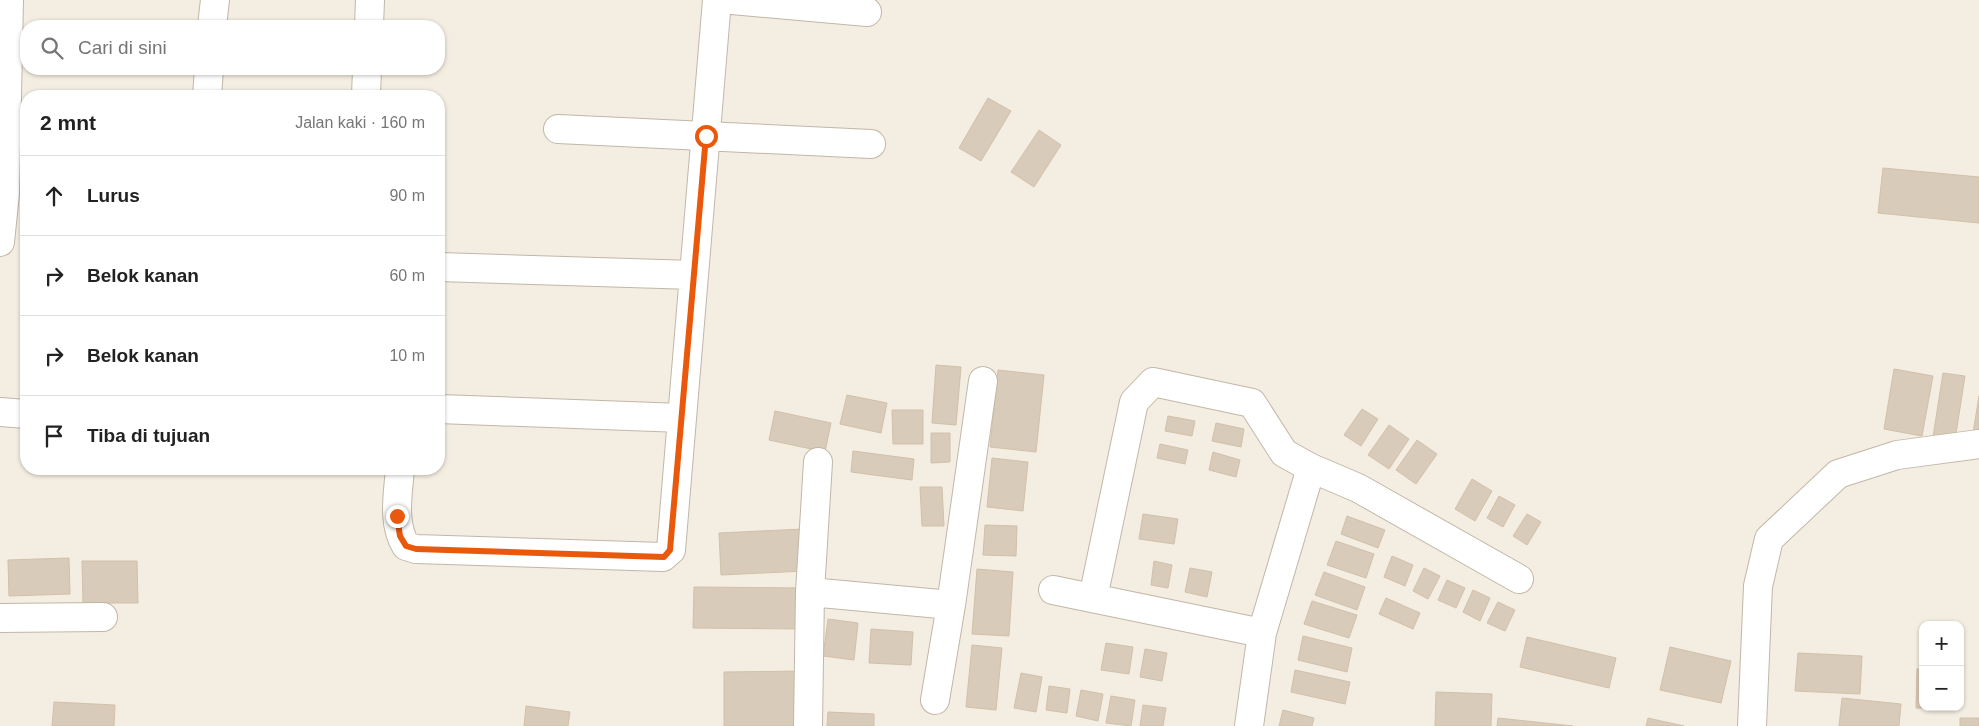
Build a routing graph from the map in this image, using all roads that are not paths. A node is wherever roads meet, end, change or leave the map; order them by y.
1 (9, 0) edge
2 (215, 0) edge
3 (370, 0) edge
4 (718, 0) edge
5 (732, 0) edge
6 (867, 12) dead end
7 (213, 20) edge
8 (369, 20) edge
9 (209, 75) edge
10 (367, 75) edge
11 (207, 90) edge
12 (366, 90) edge
13 (3, 118) edge
14 (558, 129) dead end
15 (706, 136) junction
16 (871, 144) dead end
17 (16, 193) edge
18 (0, 242) edge
19 (445, 267) edge
20 (694, 275) junction
21 (983, 382) dead end
22 (445, 409) edge
23 (0, 412) edge
24 (20, 414) edge
25 (682, 418) junction
26 (1979, 444) edge
27 (818, 462) dead end
28 (1311, 468) junction
29 (400, 475) edge
30 (1519, 579) dead end
31 (1053, 590) dead end
32 (810, 592) junction
33 (1093, 598) junction
34 (951, 605) junction
35 (102, 617) dead end
36 (0, 618) edge
37 (1262, 633) junction
38 (935, 700) dead end
39 (808, 726) edge
40 (1250, 726) edge
41 (1752, 726) edge

1 - 13 street
2 - 7 street
3 - 8 street
4 - 15 street
5 - 6 street
9 - 11 street
10 - 12 street
13 - 17 street
14 - 15 street
15 - 16 street
15 - 20 street
17 - 18 street
19 - 20 street
20 - 25 street
21 - 34 street
22 - 25 street
23 - 24 street
25 - 29 street
26 - 41 street
27 - 32 street
28 - 30 street
28 - 33 street
28 - 37 street
31 - 33 street
32 - 34 street
32 - 39 street
33 - 37 street
34 - 38 street
35 - 36 street
37 - 40 street

